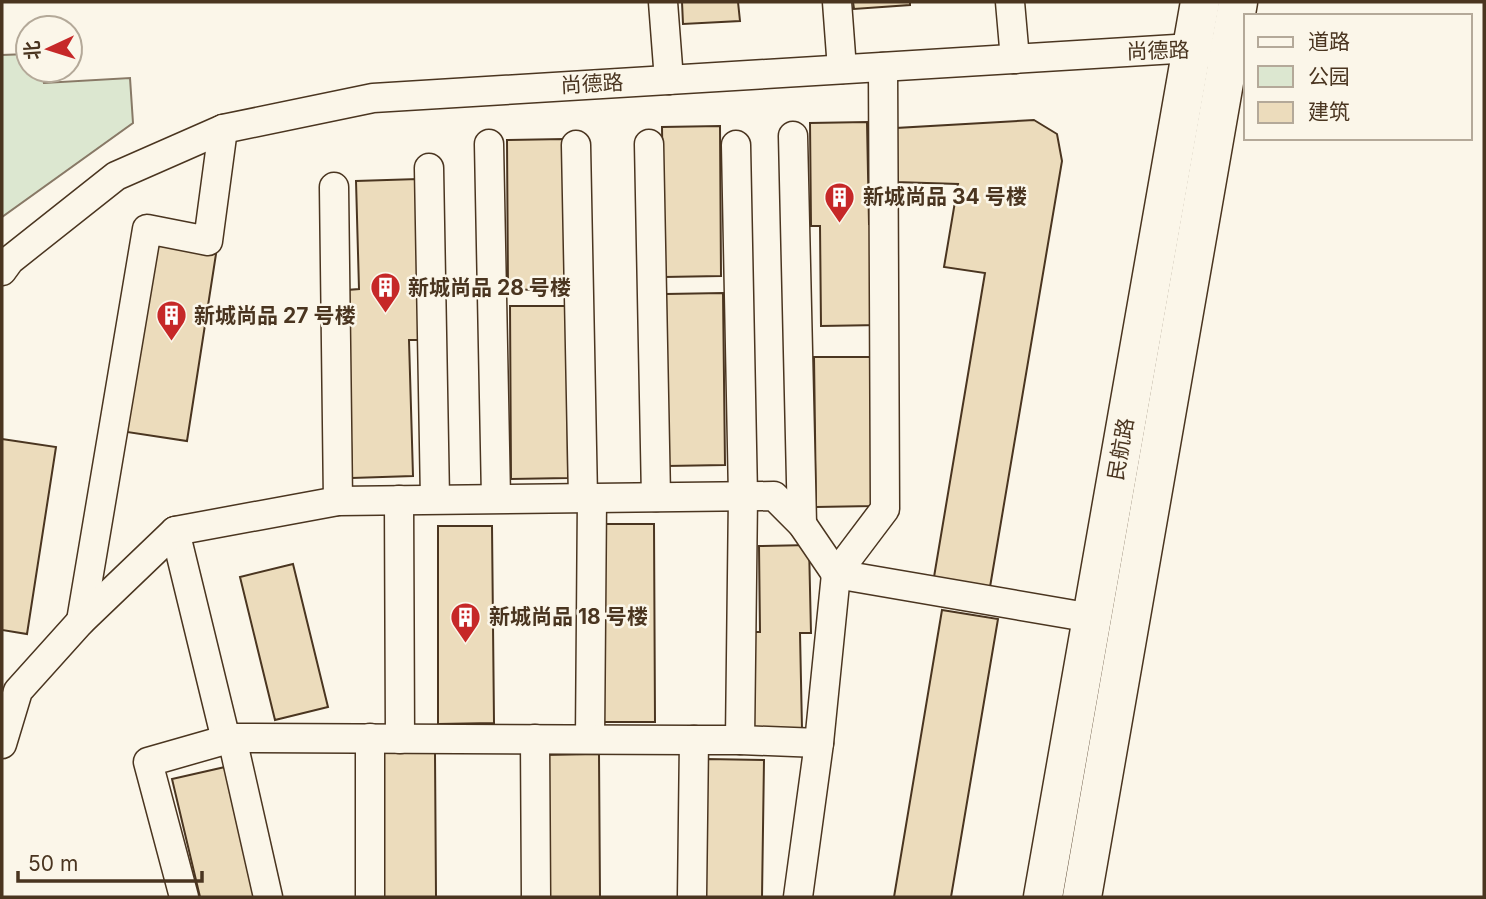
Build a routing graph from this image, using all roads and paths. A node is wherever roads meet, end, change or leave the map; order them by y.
1 (663, 2) edge
2 (837, 2) edge
3 (1010, 2) edge
4 (1200, 2) edge
5 (1238, 2) edge
6 (1192, 48) junction
7 (1229, 56) junction
8 (1014, 59) junction
9 (883, 67) junction
10 (842, 69) junction
11 (668, 80) junction
12 (223, 129) junction
13 (793, 136) dead end
14 (489, 144) dead end
15 (649, 144) dead end
16 (576, 145) dead end
17 (736, 145) dead end
18 (429, 168) dead end
19 (334, 187) dead end
20 (2, 271) edge
21 (743, 496) junction
22 (656, 497) junction
23 (496, 498) junction
24 (587, 498) junction
25 (435, 499) junction
26 (338, 500) junction
27 (399, 500) junction
28 (802, 524) junction
29 (175, 531) junction
30 (836, 574) junction
31 (1092, 618) junction
32 (81, 621) junction
33 (370, 738) junction
34 (400, 738) junction
35 (229, 739) junction
36 (536, 739) junction
37 (590, 739) junction
38 (694, 740) junction
39 (740, 740) junction
40 (819, 743) junction
41 (2, 744) edge
42 (184, 897) edge
43 (268, 897) edge
44 (370, 897) edge
45 (537, 897) edge
46 (692, 897) edge
47 (798, 897) edge
48 (1042, 897) edge
49 (1082, 897) edge

1 - 11 street
2 - 10 street
3 - 8 street
4 - 6 highway, 民航路
5 - 7 highway, 民航路
6 - 7 street, 尚德路
6 - 8 street, 尚德路
6 - 31 highway, 民航路
7 - 49 highway, 民航路
8 - 9 street, 尚德路
9 - 10 street, 尚德路
9 - 30 street
10 - 11 street, 尚德路
11 - 12 street, 尚德路
12 - 20 street, 尚德路
12 - 32 street
13 - 28 street
14 - 23 street
15 - 22 street
16 - 24 street
17 - 21 street
18 - 25 street
19 - 26 street
21 - 22 street
21 - 28 street
21 - 39 street
22 - 24 street
23 - 24 street
23 - 25 street
24 - 37 street
25 - 27 street
26 - 27 street
26 - 29 street
27 - 34 street
28 - 30 street
29 - 32 street
29 - 35 street
30 - 31 street
30 - 40 street
31 - 48 highway, 民航路
32 - 41 street
33 - 34 street
33 - 35 street
33 - 44 street
34 - 36 street
35 - 42 street
35 - 43 street
36 - 37 street
36 - 45 street
37 - 38 street
38 - 39 street
38 - 46 street
39 - 40 street
40 - 47 street

